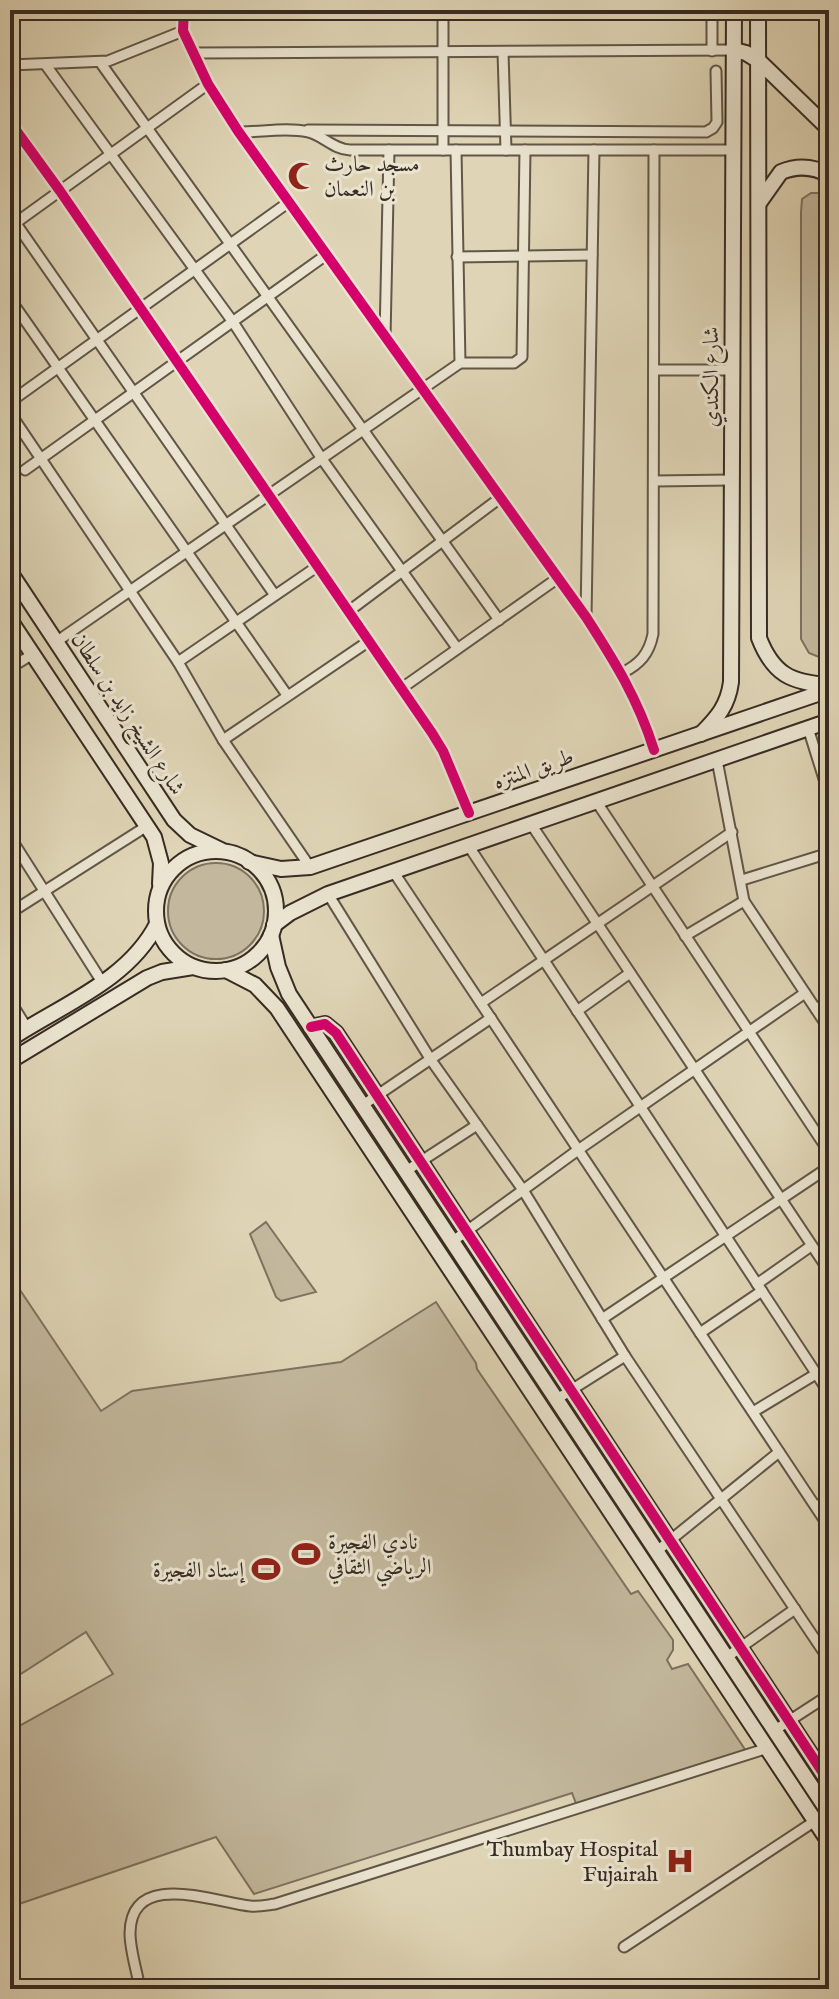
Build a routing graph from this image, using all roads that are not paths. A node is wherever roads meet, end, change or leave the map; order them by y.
1 (184, 10) edge
2 (443, 10) edge
3 (712, 10) edge
4 (734, 10) edge
5 (758, 10) edge
6 (183, 31) junction
7 (734, 50) junction
8 (712, 51) junction
9 (443, 52) junction
10 (503, 52) junction
11 (194, 53) junction
12 (759, 61) junction
13 (100, 62) junction
14 (45, 64) junction
15 (10, 65) edge
16 (716, 71) dead end
17 (208, 84) junction
18 (10, 122) edge
19 (148, 127) junction
20 (829, 129) edge
21 (443, 130) junction
22 (506, 130) junction
23 (303, 131) junction
24 (241, 132) junction
25 (389, 150) junction
26 (443, 150) junction
27 (456, 150) junction
28 (506, 150) junction
29 (525, 150) junction
30 (594, 150) junction
31 (654, 150) junction
32 (733, 150) junction
33 (111, 154) junction
34 (829, 175) edge
35 (60, 191) junction
36 (289, 202) junction
37 (758, 203) junction
38 (12, 222) edge
39 (732, 240) junction
40 (758, 241) junction
41 (231, 244) junction
42 (326, 255) junction
43 (592, 255) junction
44 (523, 256) junction
45 (457, 257) junction
46 (195, 270) junction
47 (268, 296) junction
48 (10, 299) edge
49 (141, 308) junction
50 (233, 322) junction
51 (385, 338) junction
52 (97, 340) junction
53 (178, 361) junction
54 (460, 363) junction
55 (58, 368) junction
56 (654, 370) junction
57 (732, 370) junction
58 (424, 391) junction
59 (134, 393) junction
60 (10, 402) edge
61 (10, 413) edge
62 (95, 421) junction
63 (364, 431) junction
64 (41, 459) junction
65 (322, 459) junction
66 (25, 470) tunnel mouth
67 (731, 480) junction
68 (654, 481) junction
69 (269, 495) junction
70 (500, 498) junction
71 (226, 524) junction
72 (442, 541) junction
73 (187, 551) junction
74 (318, 566) junction
75 (403, 571) junction
76 (10, 572) edge
77 (558, 578) junction
78 (130, 592) junction
79 (274, 594) junction
80 (349, 611) junction
81 (586, 617) junction
82 (10, 620) edge
83 (499, 620) junction
84 (235, 621) junction
85 (369, 641) junction
86 (56, 642) junction
87 (457, 648) junction
88 (33, 654) junction
89 (178, 662) junction
90 (10, 668) edge
91 (622, 673) junction
92 (402, 688) junction
93 (829, 688) edge
94 (287, 695) junction
95 (829, 721) edge
96 (808, 728) junction
97 (701, 734) junction
98 (223, 740) junction
99 (654, 750) junction
100 (717, 760) junction
101 (829, 795) edge
102 (596, 801) junction
103 (469, 813) junction
104 (531, 824) junction
105 (147, 826) junction
106 (732, 832) junction
107 (10, 837) edge
108 (468, 845) junction
109 (829, 853) edge
110 (233, 855) junction
111 (249, 862) junction
112 (310, 867) junction
113 (393, 871) junction
114 (742, 880) junction
115 (653, 887) junction
116 (44, 891) junction
117 (328, 894) junction
118 (158, 896) junction
119 (744, 901) junction
120 (10, 913) edge
121 (596, 923) junction
122 (157, 924) junction
123 (272, 930) junction
124 (685, 936) junction
125 (544, 960) junction
126 (194, 967) junction
127 (226, 970) junction
128 (630, 973) junction
129 (102, 982) junction
130 (805, 993) junction
131 (10, 1001) edge
132 (829, 1001) edge
133 (481, 1003) junction
134 (816, 1009) junction
135 (577, 1011) junction
136 (491, 1018) junction
137 (311, 1027) junction
138 (27, 1028) junction
139 (829, 1029) edge
140 (750, 1033) junction
141 (10, 1039) edge
142 (431, 1060) junction
143 (10, 1061) edge
144 (694, 1070) junction
145 (377, 1096) junction
146 (363, 1105) junction
147 (640, 1107) junction
148 (477, 1125) junction
149 (578, 1150) junction
150 (829, 1152) edge
151 (421, 1162) junction
152 (829, 1167) edge
153 (406, 1171) junction
154 (523, 1190) junction
155 (780, 1200) junction
156 (467, 1231) junction
157 (726, 1237) junction
158 (453, 1241) junction
159 (811, 1246) junction
160 (824, 1254) edge
161 (829, 1271) edge
162 (664, 1279) junction
163 (760, 1288) junction
164 (602, 1319) junction
165 (700, 1333) junction
166 (625, 1356) junction
167 (816, 1374) junction
168 (571, 1390) junction
169 (829, 1393) edge
170 (557, 1399) junction
171 (753, 1412) junction
172 (779, 1452) junction
173 (720, 1498) junction
174 (829, 1498) edge
175 (816, 1507) junction
176 (829, 1527) edge
177 (670, 1540) junction
178 (657, 1551) junction
179 (795, 1609) junction
180 (741, 1648) junction
181 (727, 1657) junction
182 (829, 1660) edge
183 (829, 1695) edge
184 (789, 1721) junction
185 (775, 1730) junction
186 (768, 1748) junction
187 (829, 1782) edge
188 (824, 1792) edge
189 (829, 1813) edge
190 (815, 1821) junction
191 (829, 1842) edge
192 (624, 1947) dead end
193 (140, 1989) edge

1 - 6 street
2 - 9 street
3 - 8 street
4 - 7 street, شارع الكندي
5 - 12 street
6 - 11 street
6 - 13 street
7 - 8 street
7 - 12 street
7 - 32 street, شارع الكندي
8 - 10 street
9 - 10 street
9 - 11 street
9 - 21 street
10 - 22 street
11 - 17 street
12 - 20 street
12 - 37 street
13 - 14 street
13 - 19 street
14 - 15 street
14 - 33 street
16 - 22 street
17 - 19 street
17 - 24 street
18 - 35 street
19 - 33 street
19 - 41 street
21 - 22 street
21 - 23 street
21 - 26 street
22 - 28 street
23 - 24 street
23 - 25 street
24 - 36 street
25 - 26 street
25 - 51 street
26 - 27 street
27 - 28 street
27 - 45 street
28 - 29 street
29 - 30 street
29 - 44 street
30 - 31 street
30 - 43 street
31 - 32 street
31 - 56 street
32 - 39 street, شارع الكندي
33 - 35 street
33 - 46 street
34 - 37 street
35 - 38 street
35 - 49 street
36 - 41 street
36 - 42 street
37 - 40 street
38 - 52 street
39 - 40 street
39 - 57 street, شارع الكندي
40 - 93 street
41 - 46 street
41 - 47 street
42 - 47 street
42 - 51 street
43 - 44 street
43 - 81 street
44 - 45 street
44 - 54 street
45 - 54 street
46 - 49 street
46 - 50 street
47 - 50 street
47 - 63 street
48 - 55 street
49 - 52 street
49 - 53 street
50 - 53 street
50 - 65 street
51 - 58 street
52 - 55 street
52 - 59 street
53 - 59 street
53 - 69 street
54 - 58 street
55 - 60 street
55 - 62 street
56 - 57 street
56 - 68 street
57 - 67 street, شارع الكندي
58 - 63 street
58 - 70 street
59 - 62 street
59 - 71 street
61 - 64 street
62 - 64 street
62 - 73 street
63 - 65 street
63 - 72 street
64 - 66 street
64 - 78 street
65 - 69 street
65 - 75 street
67 - 68 street
67 - 97 street, شارع الكندي
68 - 91 street
69 - 71 street
69 - 74 street
70 - 72 street
70 - 77 street
71 - 73 street
71 - 79 street
72 - 75 street
72 - 83 street
73 - 78 street
73 - 84 street
74 - 79 street
74 - 80 street
75 - 80 street
75 - 87 street
76 - 86 street, شارع الشيخ زايد بن سلطان
77 - 81 street
77 - 83 street
78 - 86 street
78 - 89 street
79 - 84 street
80 - 85 street
81 - 91 street
82 - 88 street
83 - 87 street
84 - 89 street
84 - 94 street
85 - 92 street
85 - 94 street
86 - 110 street, شارع الشيخ زايد بن سلطان
87 - 92 street
88 - 90 street
88 - 105 street
89 - 98 street
91 - 99 street
92 - 103 street
93 - 97 street, طريق المنتزه
94 - 98 street
95 - 96 street
96 - 100 street
96 - 101 street
97 - 99 street, طريق المنتزه
98 - 112 street
99 - 103 street, طريق المنتزه
100 - 102 street
100 - 106 street
102 - 104 street
102 - 115 street
103 - 112 street, طريق المنتزه
104 - 108 street
104 - 121 street
105 - 116 street
105 - 118 street
106 - 114 street
106 - 115 street
107 - 116 street
108 - 113 street
108 - 125 street
109 - 114 street
110 - 111 street
110 - 118 street
111 - 112 street, طريق المنتزه
111 - 123 street
113 - 117 street
113 - 133 street
114 - 119 street
115 - 121 street
115 - 124 street
116 - 120 street
116 - 129 street
117 - 123 street
117 - 142 street
118 - 122 street
119 - 124 street
119 - 130 street
121 - 125 street
121 - 128 street
122 - 126 street
122 - 129 street
123 - 127 street
123 - 137 street
124 - 140 street
125 - 133 street
125 - 135 street
126 - 127 street
126 - 143 street
127 - 186 street
128 - 135 street
128 - 144 street
129 - 138 street
130 - 134 street
130 - 140 street
131 - 138 street
132 - 134 street
133 - 136 street
134 - 139 street
135 - 147 street
136 - 142 street
136 - 149 street
137 - 145 street
137 - 146 street
138 - 141 street
140 - 144 street
140 - 150 street
142 - 145 street
142 - 148 street
144 - 147 street
144 - 155 street
145 - 146 street
145 - 151 street
146 - 153 street
147 - 149 street
147 - 157 street
148 - 151 street
148 - 154 street
149 - 154 street
149 - 162 street
151 - 153 street
151 - 156 street
152 - 155 street
153 - 158 street
154 - 156 street
154 - 164 street
155 - 157 street
155 - 159 street
156 - 158 street
156 - 168 street
157 - 162 street
157 - 163 street
158 - 170 street
159 - 160 street
159 - 163 street
160 - 161 street
162 - 164 street
162 - 165 street
163 - 165 street
163 - 167 street
164 - 166 street
165 - 171 street
166 - 168 street
166 - 173 street
167 - 169 street
167 - 171 street
168 - 170 street
168 - 177 street
170 - 178 street
171 - 172 street
172 - 173 street
172 - 175 street
173 - 177 street
173 - 179 street
174 - 175 street
175 - 176 street
177 - 178 street
177 - 180 street
178 - 181 street
179 - 180 street
179 - 182 street
180 - 181 street
180 - 184 street
181 - 185 street
183 - 184 street
184 - 185 street
184 - 187 street
185 - 188 street
186 - 190 street
186 - 193 street
188 - 189 street
190 - 191 street
190 - 192 street

